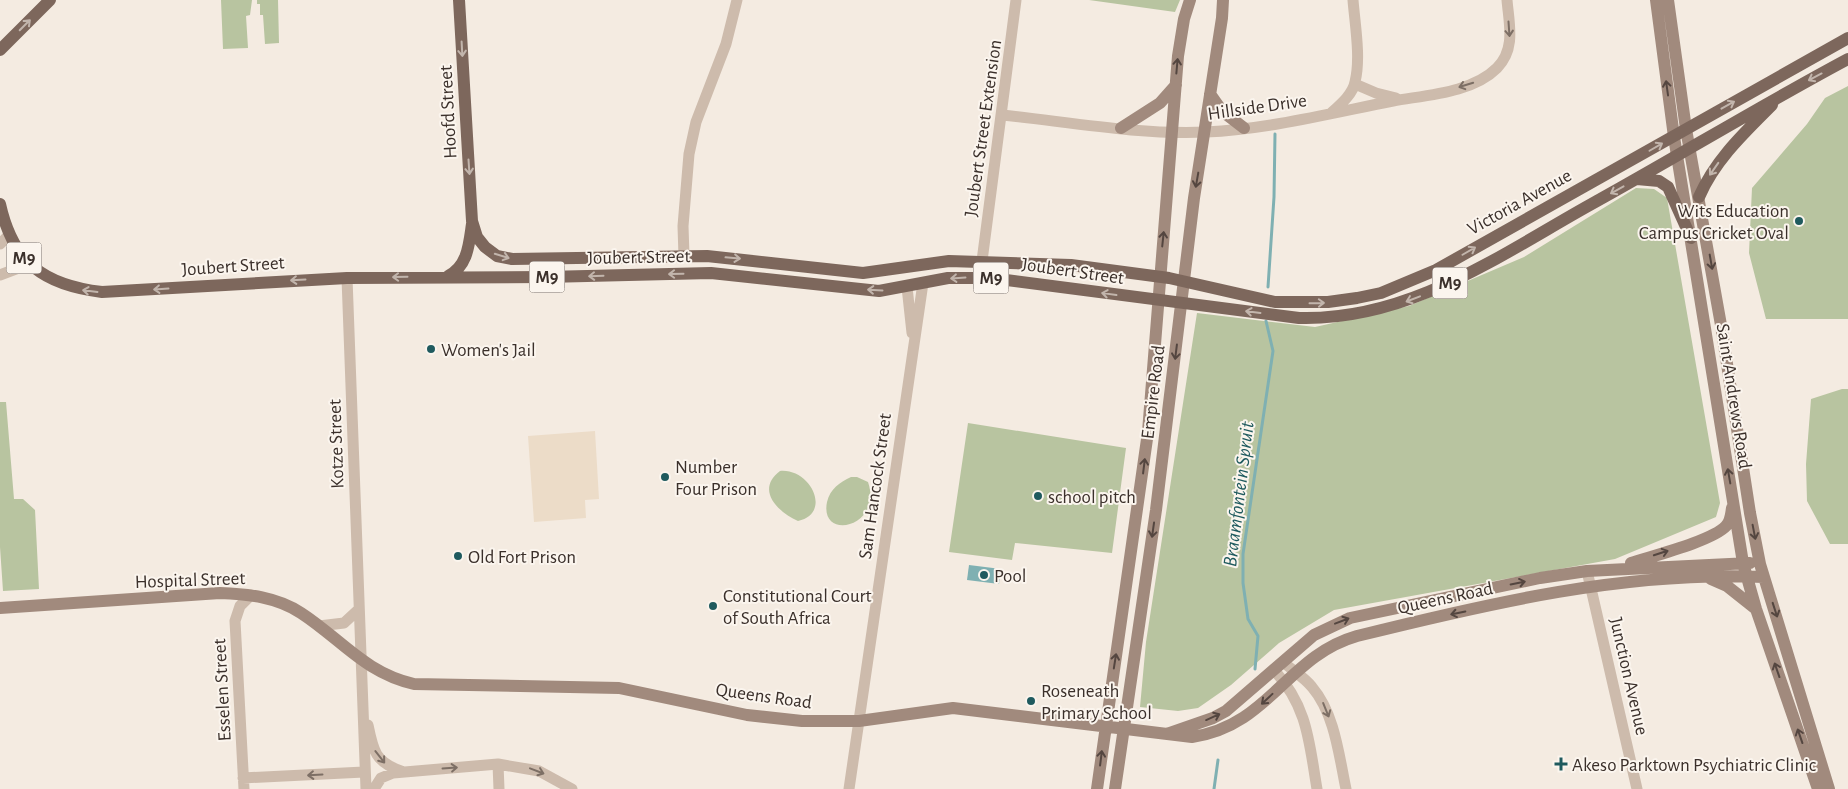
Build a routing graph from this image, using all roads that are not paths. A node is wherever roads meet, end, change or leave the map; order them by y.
1 (50, 0) edge
2 (459, 0) edge
3 (736, 0) edge
4 (1016, 0) edge
5 (1190, 0) edge
6 (1223, 0) edge
7 (1353, 0) edge
8 (1507, 0) edge
9 (1656, 0) edge
10 (1668, 0) edge
11 (1848, 38) edge
12 (0, 50) edge
13 (1848, 59) edge
14 (1355, 84) junction
15 (1176, 85) junction
16 (1210, 94) junction
17 (1782, 94) junction
18 (1410, 98) junction
19 (1331, 113) junction
20 (1002, 114) junction
21 (1121, 128) junction
22 (1244, 128) junction
23 (1686, 129) junction
24 (1172, 132) junction
25 (1206, 132) junction
26 (1674, 136) junction
27 (1690, 148) junction
28 (1677, 156) junction
29 (1637, 179) junction
30 (1699, 197) junction
31 (0, 204) edge
32 (2, 220) edge
33 (472, 221) junction
34 (1691, 238) junction
35 (4, 240) edge
36 (684, 256) junction
37 (982, 262) junction
38 (29, 264) junction
39 (0, 275) edge
40 (448, 276) junction
41 (1159, 277) junction
42 (347, 278) junction
43 (1183, 282) junction
44 (923, 283) junction
45 (907, 287) junction
46 (1157, 301) junction
47 (1181, 303) junction
48 (913, 337) junction
49 (1733, 503) junction
50 (1743, 563) junction
51 (1760, 564) junction
52 (1614, 568) junction
53 (1587, 571) junction
54 (1746, 576) junction
55 (1707, 577) junction
56 (1764, 577) junction
57 (1591, 586) junction
58 (251, 595) junction
59 (0, 608) edge
60 (1756, 609) junction
61 (358, 610) junction
62 (319, 626) junction
63 (361, 661) junction
64 (1279, 666) junction
65 (1295, 673) junction
66 (1286, 682) junction
67 (362, 699) junction
68 (859, 722) junction
69 (1104, 727) junction
70 (1124, 730) junction
71 (1167, 734) junction
72 (498, 764) junction
73 (401, 771) junction
74 (364, 772) junction
75 (243, 783) edge
76 (366, 789) edge
77 (374, 789) edge
78 (499, 789) edge
79 (572, 789) edge
80 (849, 789) edge
81 (1097, 789) edge
82 (1115, 789) edge
83 (1317, 789) edge
84 (1346, 789) edge
85 (1637, 789) edge
86 (1818, 789) edge
87 (1829, 789) edge

12 -> 1 main road
2 -> 33 main road, Hoofd Street / M9
3 - 36 street
4 - 20 street, Joubert Street Extension
15 -> 5 main road, Empire Road
6 - 16 main road, Empire Road
7 - 14 street
8 -> 18 street, Hillside Drive
26 -> 9 main road, Saint Andrews Road
10 - 23 main road, Saint Andrews Road
23 -> 11 main road, Victoria Avenue / M9
13 -> 17 main road, Victoria Avenue / M9
14 - 18 street
14 - 19 street
15 - 21 main road
15 - 24 main road, Empire Road
16 - 22 main road
16 - 25 main road, Empire Road
17 - 27 main road, Victoria Avenue / M9
17 -> 30 main road
18 - 19 street, Hillside Drive
19 - 22 street, Hillside Drive
20 - 21 street, Hillside Drive
20 - 37 street, Joubert Street Extension
21 - 24 street, Hillside Drive
22 - 25 street, Hillside Drive
23 - 26 main road, Victoria Avenue / M9
23 - 27 main road, Saint Andrews Road
24 - 25 street, Hillside Drive
41 -> 24 main road, Empire Road
25 -> 43 main road, Empire Road
26 - 28 main road, Saint Andrews Road
43 -> 26 main road, Victoria Avenue / M9
27 - 28 main road, Victoria Avenue / M9
27 - 30 main road, Saint Andrews Road
28 - 29 main road, Victoria Avenue / M9
28 - 34 main road, Saint Andrews Road
29 - 34 main road
29 -> 47 main road, Victoria Avenue / M9
30 -> 51 main road, Saint Andrews Road
31 - 32 main road, M9
32 - 35 main road, Joubert Street / M9
33 -> 36 main road, Joubert Street / M9
33 - 40 main road
49 -> 34 main road, Saint Andrews Road
35 - 38 main road, Joubert Street / M9
36 -> 37 main road, Joubert Street / M9
37 - 41 main road, Joubert Street / M9
38 - 39 street
42 -> 38 main road, Joubert Street / M9
40 -> 42 main road, Joubert Street / M9
45 -> 40 main road, Joubert Street / M9
41 - 43 main road, Joubert Street / M9
41 - 46 main road, Empire Road
42 - 61 street, Kotze Street
43 - 47 main road, Empire Road
44 - 45 main road, Joubert Street / M9
46 -> 44 main road, Joubert Street / M9
44 - 48 street, Sam Hancock Street
45 - 48 street, Sam Hancock Street
46 - 47 main road, Joubert Street / M9
69 -> 46 main road, Empire Road
47 -> 70 main road, Empire Road
48 - 68 street, Sam Hancock Street
49 - 50 main road, Saint Andrews Road
52 -> 49 main road
50 - 51 main road, Queens Road
50 - 52 main road, Queens Road
50 - 54 main road, Saint Andrews Road
51 - 56 main road, Saint Andrews Road
52 - 53 main road, Queens Road
53 - 57 street, Junction Avenue
64 -> 53 main road, Queens Road
54 - 55 main road, Queens Road
54 - 56 main road, Queens Road
54 - 60 main road, Saint Andrews Road
55 - 57 main road, Queens Road
55 - 60 main road
56 -> 87 main road, Saint Andrews Road
57 -> 65 main road, Queens Road
57 - 85 street, Junction Avenue
58 - 59 main road, Hospital Street
58 - 62 main road, Hospital Street
58 - 75 street, Esselen Street
86 -> 60 main road, Saint Andrews Road
61 - 62 street
61 - 63 street, Kotze Street
62 - 63 main road, Hospital Street
63 - 67 street, Kotze Street
63 - 68 main road, Queens Road
64 - 65 street
64 - 66 street
71 -> 64 main road, Queens Road
65 - 66 main road, Queens Road
65 -> 84 street
66 -> 71 main road, Queens Road
66 - 83 street
67 -> 73 street
67 - 74 street, Kotze Street
68 - 69 main road, Queens Road
68 - 80 street, Sam Hancock Street
69 - 70 main road, Queens Road
81 -> 69 main road, Empire Road
70 - 71 main road, Queens Road
70 - 82 main road, Empire Road
73 -> 72 street
72 - 78 street
72 -> 79 street
73 - 77 street
74 -> 75 street
74 - 76 street, Kotze Street

